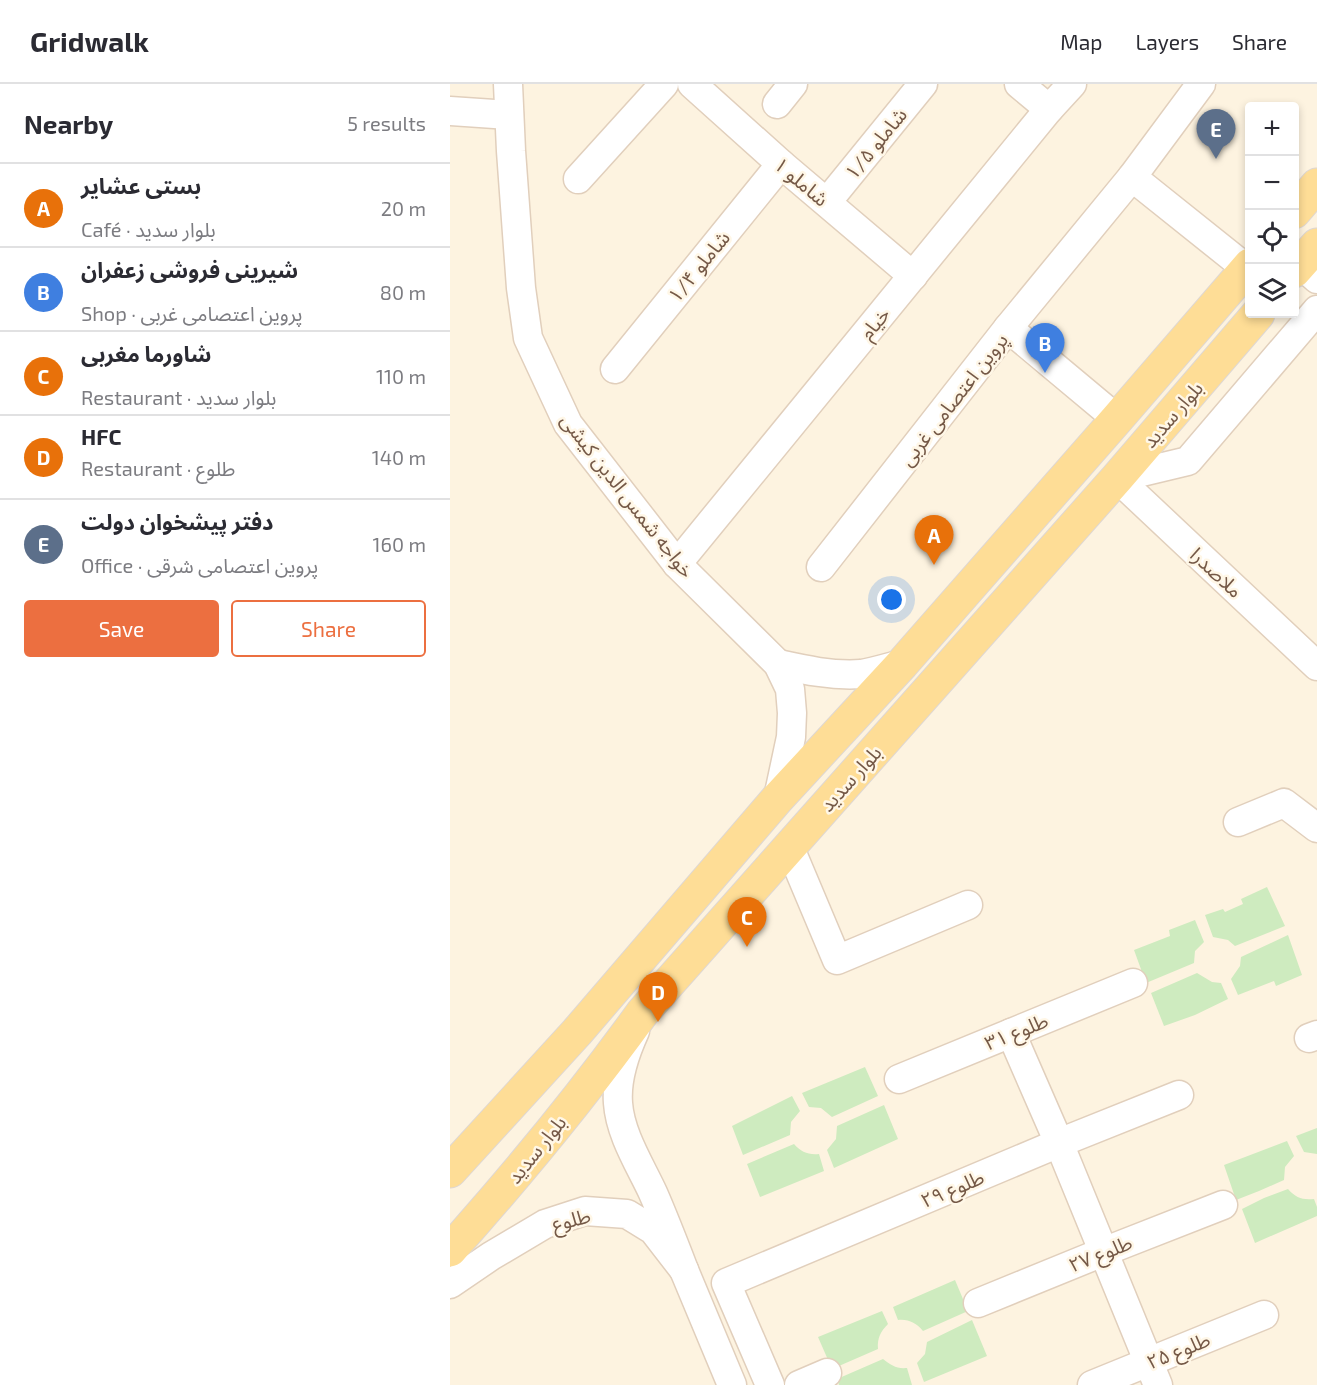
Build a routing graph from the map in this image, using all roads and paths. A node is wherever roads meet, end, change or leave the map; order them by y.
1 (508, 84) edge
2 (664, 84) edge
3 (692, 84) edge
4 (923, 84) edge
5 (1019, 84) edge
6 (1072, 84) edge
7 (1201, 84) edge
8 (1049, 109) junction
9 (450, 111) edge
10 (509, 115) junction
11 (781, 164) junction
12 (1132, 177) junction
13 (578, 179) dead end
14 (1317, 185) edge
15 (828, 202) junction
16 (1296, 210) edge
17 (1245, 265) edge
18 (1245, 270) edge
19 (913, 276) junction
20 (1317, 310) edge
21 (1255, 318) edge
22 (1008, 328) junction
23 (615, 369) dead end
24 (1117, 419) junction
25 (1117, 478) junction
26 (677, 564) junction
27 (821, 567) dead end
28 (777, 664) junction
29 (902, 664) junction
30 (1317, 666) edge
31 (778, 798) junction
32 (1238, 822) dead end
33 (1317, 828) edge
34 (789, 846) junction
35 (968, 905) dead end
36 (1133, 983) dead end
37 (643, 1012) junction
38 (1011, 1033) junction
39 (899, 1079) dead end
40 (1179, 1095) dead end
41 (1059, 1143) junction
42 (450, 1171) edge
43 (1222, 1205) dead end
44 (450, 1250) edge
45 (1103, 1252) junction
46 (684, 1270) junction
47 (450, 1284) edge
48 (978, 1303) dead end
49 (1264, 1315) dead end
50 (827, 1373) dead end
51 (1153, 1373) edge
52 (732, 1385) edge
53 (770, 1385) edge
54 (799, 1385) edge
55 (1092, 1385) edge

1 - 10 street, خواجه شمس الدين كيشی
2 - 13 street
3 - 11 street, شاملو ۱
4 - 15 street, شاملو ۱/۵
5 - 8 street
6 - 8 street, خیام
7 - 12 street, پروین اعتصامی غربی
8 - 19 street, خیام
9 - 10 street
10 - 26 street, خواجه شمس الدين كيشی
11 - 15 street, شاملو ۱
11 - 23 street, شاملو ۱/۴
12 - 17 street
12 - 22 street, پروین اعتصامی غربی
14 - 16 main road
15 - 19 street, شاملو ۱
18 - 24 main road, بلوار سدید
19 - 26 street, خیام
20 - 25 street
21 - 25 main road, بلوار سدید
22 - 24 street
22 - 27 street, پروین اعتصامی غربی
24 - 29 main road, بلوار سدید
25 - 30 street, ملاصدرا
25 - 34 main road, بلوار سدید
26 - 28 street, خواجه شمس الدين كيشی
28 - 29 street
28 - 31 street, خواجه شمس الدين كيشی
29 - 31 main road, بلوار سدید
31 - 42 main road, بلوار سدید
32 - 33 street
34 - 35 street
34 - 37 main road, بلوار سدید
36 - 38 street, طلوع ۳۱
37 - 44 main road, بلوار سدید
37 - 46 street, طلوع
38 - 39 street, طلوع ۳۱
38 - 41 street
40 - 41 street, طلوع ۲۹
41 - 45 street
41 - 53 street, طلوع ۲۹
43 - 45 street, طلوع ۲۷
45 - 48 street, طلوع ۲۷
45 - 51 street
46 - 47 street, طلوع
46 - 52 street, طلوع
49 - 51 street, طلوع ۲۵
50 - 54 street
51 - 55 street, طلوع ۲۵

